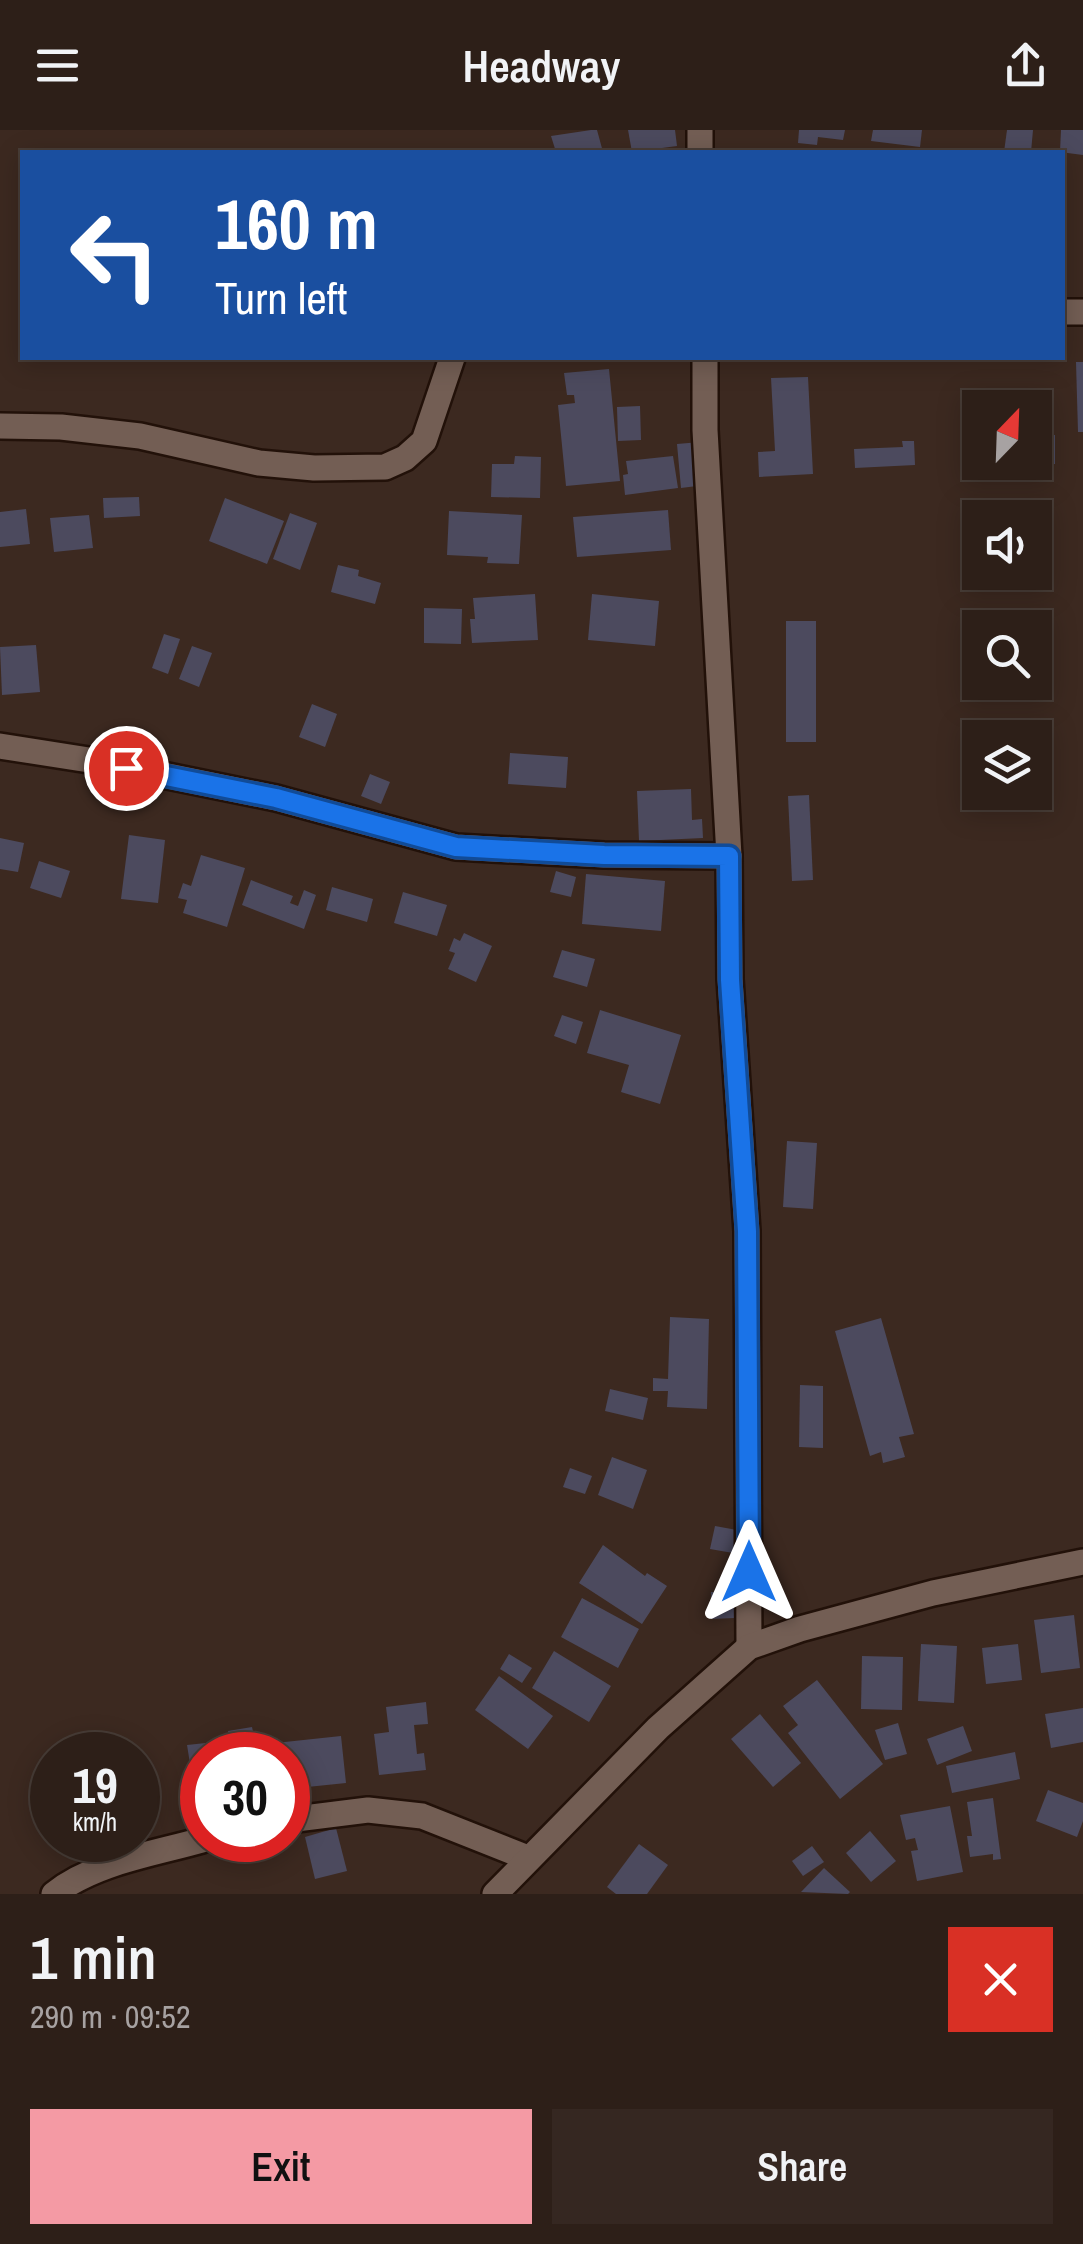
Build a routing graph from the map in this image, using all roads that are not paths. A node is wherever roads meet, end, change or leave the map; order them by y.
1 (451, 360) edge
2 (705, 360) edge
3 (0, 426) edge
4 (0, 746) edge
5 (729, 856) junction
6 (1083, 1562) edge
7 (749, 1647) junction
8 (310, 1817) edge
9 (180, 1846) edge
10 (528, 1858) junction
11 (54, 1894) edge
12 (495, 1894) edge

1 - 3 street
2 - 5 street
4 - 5 street
5 - 7 street
6 - 7 street
7 - 10 street
8 - 10 street
9 - 11 street
10 - 12 street

